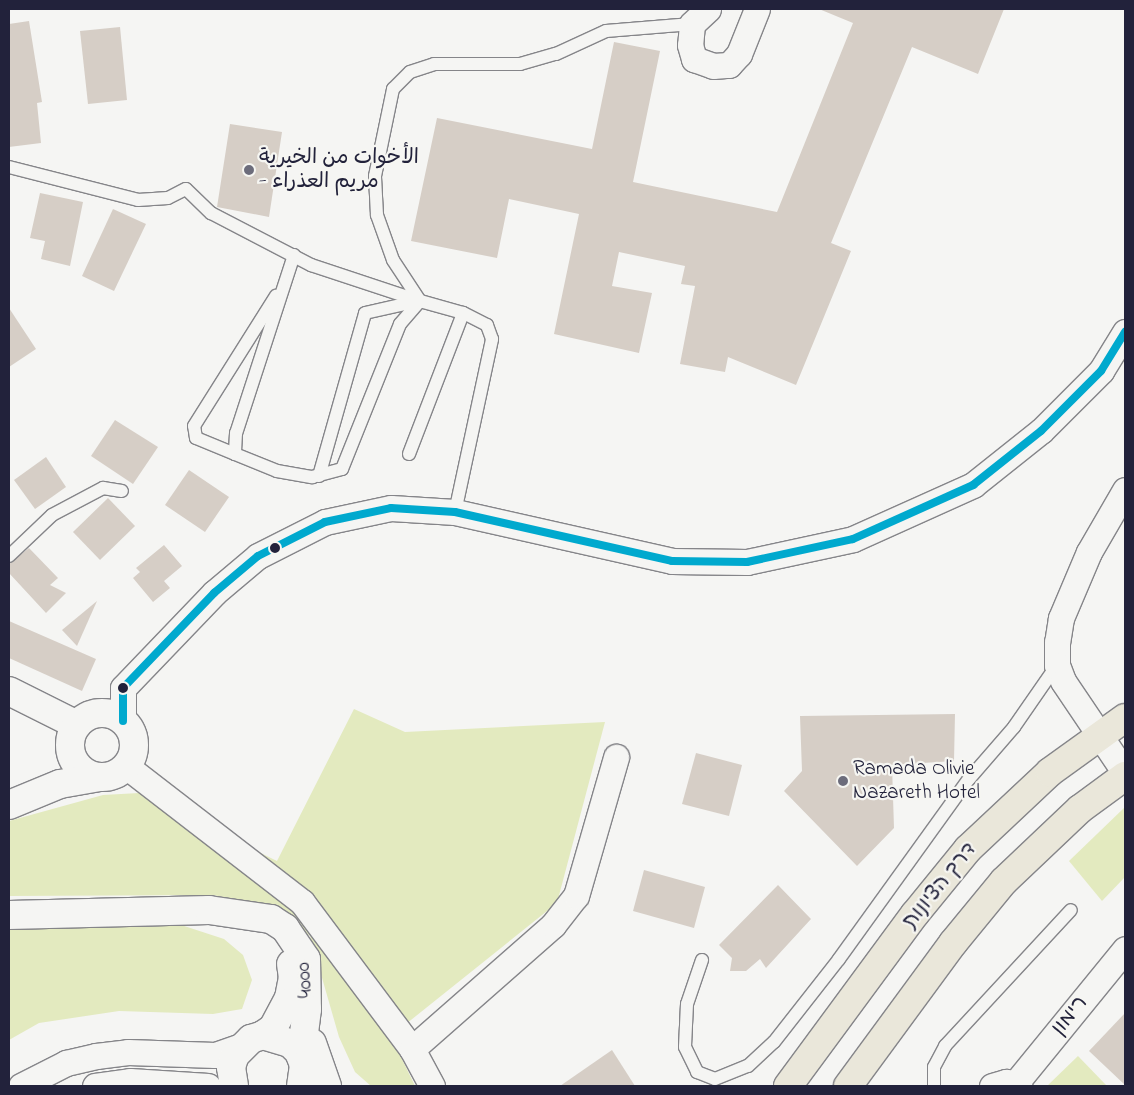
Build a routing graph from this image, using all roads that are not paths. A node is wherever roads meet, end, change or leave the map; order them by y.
1 (756, 9) edge
2 (700, 16) edge
3 (9, 167) edge
4 (294, 255) junction
5 (286, 280) junction
6 (420, 301) junction
7 (463, 313) junction
8 (1125, 332) edge
9 (234, 454) junction
10 (409, 454) dead end
11 (319, 476) junction
12 (1125, 490) edge
13 (122, 491) dead end
14 (455, 512) junction
15 (9, 556) edge
16 (1057, 665) junction
17 (9, 691) edge
18 (1125, 718) edge
19 (123, 721) junction
20 (77, 725) junction
21 (1099, 737) junction
22 (72, 756) junction
23 (616, 757) dead end
24 (126, 766) junction
25 (1125, 774) edge
26 (98, 777) junction
27 (41, 792) junction
28 (9, 805) edge
29 (209, 910) junction
30 (1072, 910) dead end
31 (9, 915) edge
32 (1125, 949) edge
33 (702, 960) dead end
34 (307, 1009) junction
35 (252, 1041) junction
36 (412, 1049) junction
37 (304, 1075) edge
38 (20, 1086) edge
39 (96, 1086) edge
40 (208, 1086) edge
41 (234, 1086) edge
42 (327, 1086) edge
43 (432, 1086) edge
44 (788, 1086) edge
45 (848, 1086) edge
46 (934, 1086) edge
47 (1009, 1086) edge

1 - 2 street
2 - 6 lane
3 - 4 lane
4 - 5 lane
4 - 6 lane
5 - 9 lane
5 - 9 lane
6 - 7 lane
6 - 11 lane
6 - 11 lane
7 - 10 lane
7 - 14 lane
8 - 14 street
9 - 11 lane
12 - 16 street
13 - 15 lane
14 - 19 street
16 - 21 street
16 - 33 lane
17 - 20 street
18 - 21 highway, דרך הציונות
19 - 20 street
19 - 24 street
20 - 22 street
21 - 25 street
21 - 44 highway, דרך הציונות
22 - 26 street
22 - 27 street
23 - 36 street
24 - 26 street
24 - 36 street
25 - 45 highway
26 - 27 street
27 - 28 street
29 - 31 street, 4000
29 - 34 street, 4000
29 - 35 street, 4000
30 - 46 lane
32 - 47 street, רימון
34 - 37 street, 4000
34 - 42 street
35 - 37 street
35 - 38 street
35 - 41 street, 4000
36 - 43 street
39 - 40 street

